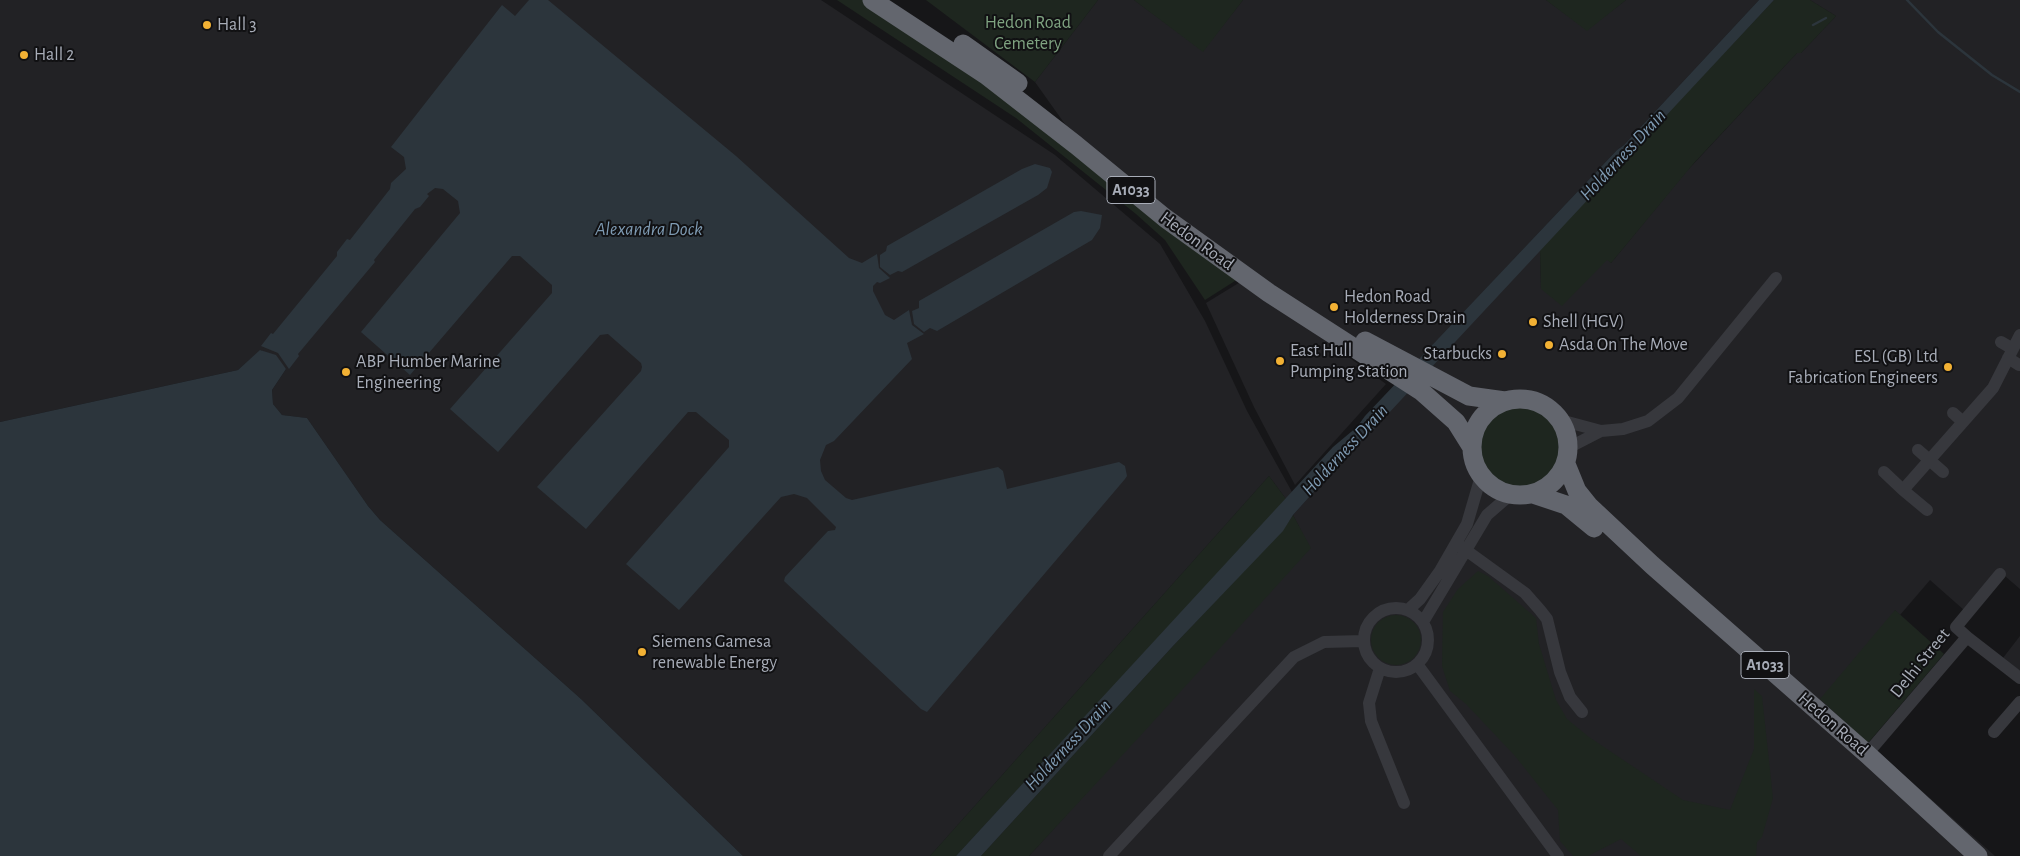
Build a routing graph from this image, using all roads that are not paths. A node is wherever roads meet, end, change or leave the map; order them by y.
1 (872, 0) edge
2 (894, 0) edge
3 (1776, 278) dead end
4 (2020, 335) edge
5 (2001, 342) dead end
6 (2013, 357) junction
7 (1398, 367) junction
8 (1505, 401) junction
9 (1953, 412) dead end
10 (1560, 420) junction
11 (1963, 422) junction
12 (1601, 431) junction
13 (1471, 446) junction
14 (1918, 450) dead end
15 (1567, 456) junction
16 (1929, 460) junction
17 (1884, 472) dead end
18 (1943, 472) dead end
19 (1481, 476) junction
20 (1903, 490) junction
21 (1510, 494) junction
22 (1533, 494) junction
23 (1927, 510) dead end
24 (1461, 546) junction
25 (2000, 574) dead end
26 (1408, 610) junction
27 (1423, 622) junction
28 (1967, 637) junction
29 (1363, 641) junction
30 (1418, 664) junction
31 (1380, 668) junction
32 (2020, 678) edge
33 (2020, 702) edge
34 (1582, 712) dead end
35 (1889, 729) junction
36 (1994, 732) dead end
37 (1867, 754) junction
38 (1884, 770) junction
39 (1404, 803) dead end
40 (1109, 856) edge
41 (1558, 856) edge
42 (1963, 856) edge
43 (1978, 856) edge

1 - 7 highway, Hedon Road / A1033
2 - 7 highway, Hedon Road / A1033
3 - 12 street
4 - 6 street
5 - 6 street
6 - 11 street
7 - 8 highway, Hedon Road / A1033
7 - 13 highway, Hedon Road / A1033
8 - 10 highway, A1033
8 - 13 highway
9 - 11 street
10 - 12 street
10 - 15 highway, A1033
11 - 16 street
12 - 15 street
13 - 19 highway, A1033
14 - 16 street
15 - 22 highway
15 - 37 highway, Hedon Road / A1033
16 - 18 street
16 - 20 street
17 - 20 street
19 - 21 highway, A1033
19 - 24 street
20 - 23 street
21 - 22 highway, A1033
21 - 24 street
22 - 42 highway, Hedon Road / A1033
24 - 26 street
24 - 27 street
24 - 34 street
25 - 28 street, Delhi Street
26 - 27 street
26 - 29 street
27 - 30 street
28 - 32 street
28 - 35 street, Delhi Street
29 - 31 street
29 - 40 street
30 - 31 street
30 - 41 street
31 - 39 street
33 - 36 street
35 - 37 street, Delhi Street
35 - 38 street, Delhi Street
37 - 38 highway, Hedon Road / A1033
38 - 43 highway, Hedon Road / A1033

